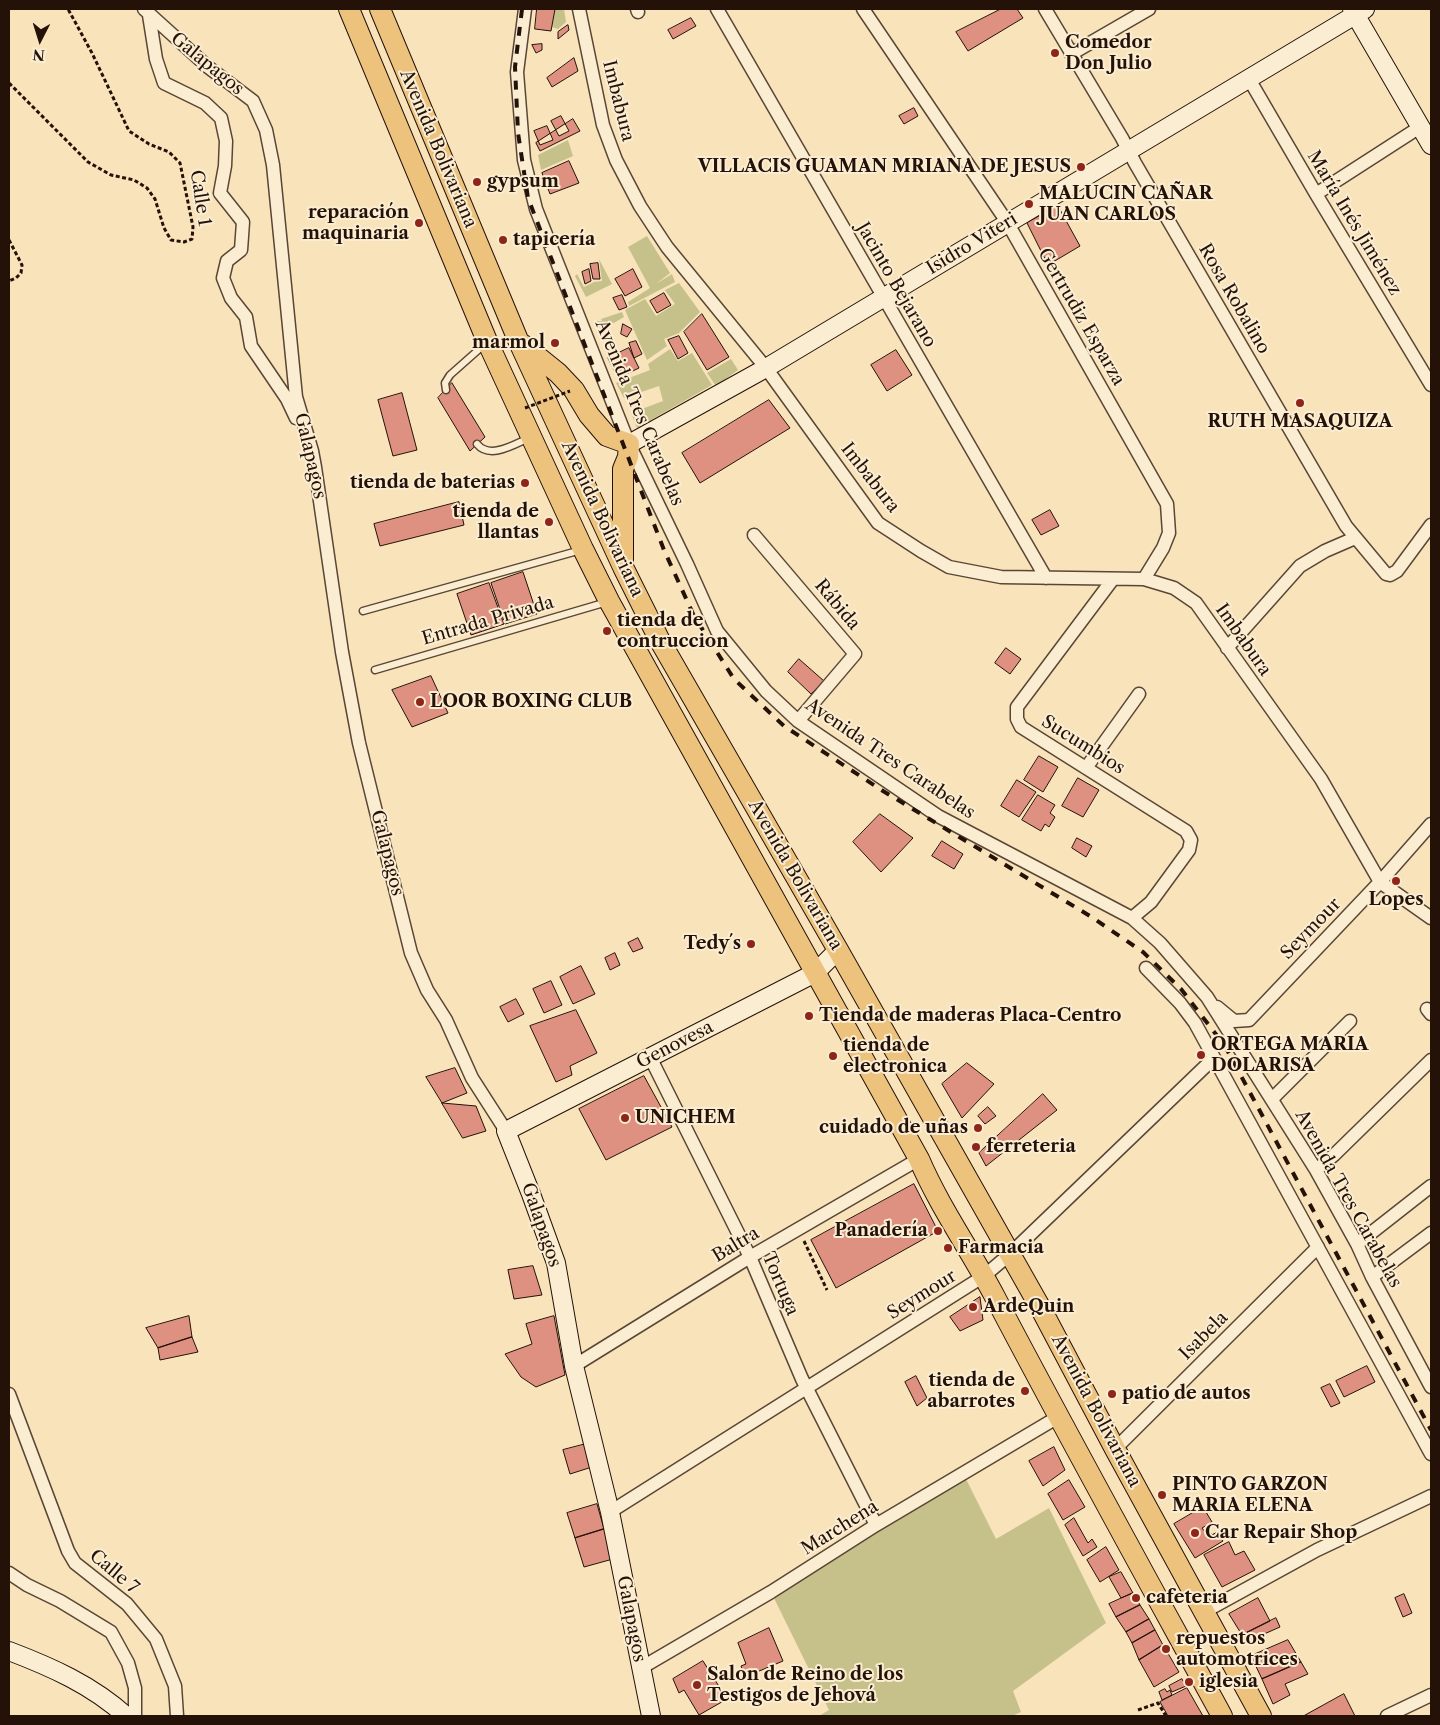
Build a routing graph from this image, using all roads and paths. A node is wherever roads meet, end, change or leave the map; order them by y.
1 (68, 9) edge
2 (349, 9) edge
3 (380, 9) edge
4 (525, 9) edge
5 (579, 9) edge
6 (717, 9) edge
7 (863, 9) edge
8 (1045, 9) edge
9 (1150, 9) edge
10 (1357, 11) edge
11 (146, 12) edge
12 (871, 14) edge
13 (1071, 54) junction
14 (1249, 79) junction
15 (9, 83) edge
16 (1420, 127) junction
17 (1431, 145) edge
18 (1129, 150) junction
19 (1316, 194) junction
20 (1007, 222) junction
21 (9, 240) edge
22 (9, 281) edge
23 (883, 298) junction
24 (518, 340) junction
25 (487, 341) junction
26 (766, 368) junction
27 (1431, 385) edge
28 (446, 390) dead end
29 (570, 391) dead end
30 (525, 408) dead end
31 (306, 430) junction
32 (531, 438) junction
33 (478, 444) dead end
34 (629, 444) junction
35 (1431, 526) edge
36 (754, 535) dead end
37 (1354, 538) junction
38 (583, 549) junction
39 (623, 567) junction
40 (1046, 578) junction
41 (1113, 579) junction
42 (1144, 579) junction
43 (609, 601) junction
44 (363, 611) dead end
45 (1227, 648) junction
46 (375, 670) dead end
47 (1139, 694) dead end
48 (798, 721) junction
49 (1086, 768) junction
50 (1431, 824) edge
51 (1380, 882) junction
52 (1132, 918) junction
53 (1431, 918) edge
54 (838, 950) junction
55 (1146, 968) dead end
56 (814, 973) junction
57 (1207, 997) junction
58 (1350, 1021) dead end
59 (650, 1057) junction
60 (1214, 1058) junction
61 (1431, 1060) edge
62 (1272, 1099) junction
63 (506, 1131) junction
64 (919, 1159) junction
65 (1316, 1170) junction
66 (1431, 1186) edge
67 (798, 1230) junction
68 (1431, 1233) edge
69 (1357, 1244) junction
70 (1318, 1247) junction
71 (1010, 1254) junction
72 (750, 1256) junction
73 (984, 1276) junction
74 (1372, 1277) junction
75 (827, 1290) dead end
76 (574, 1366) junction
77 (806, 1388) junction
78 (1431, 1388) edge
79 (9, 1394) edge
80 (1058, 1417) junction
81 (1115, 1449) junction
82 (1431, 1454) edge
83 (1431, 1496) edge
84 (610, 1512) junction
85 (876, 1525) junction
86 (9, 1573) edge
87 (1204, 1612) junction
88 (9, 1651) edge
89 (641, 1668) junction
90 (1431, 1695) edge
91 (1138, 1710) dead end
92 (126, 1716) edge
93 (135, 1716) edge
94 (177, 1716) edge
95 (651, 1716) edge
96 (1166, 1716) edge
97 (1222, 1716) edge
98 (1261, 1716) edge
99 (1387, 1716) edge

1 - 15 path, Calle 1
2 - 25 main road, Avenida Bolivariana
3 - 24 main road, Avenida Bolivariana
4 - 34 street, Avenida Tres Carabelas
5 - 26 street, Imbabura
6 - 23 street, Jacinto Bejarano
7 - 12 street, Gertrudiz Esparza
8 - 13 street, Rosa Robalino
9 - 13 street
10 - 14 street, Isidro Viteri
10 - 16 street
11 - 31 street, Galapagos
11 - 31 street
12 - 20 street, Gertrudiz Esparza
13 - 18 street, Rosa Robalino
14 - 18 street, Isidro Viteri
14 - 19 street, María Inés Jiménez
16 - 17 street
16 - 19 street
18 - 20 street, Isidro Viteri
18 - 37 street, Rosa Robalino
19 - 27 street, María Inés Jiménez
20 - 23 street, Isidro Viteri
20 - 42 street, Gertrudiz Esparza
21 - 22 path
23 - 26 street, Isidro Viteri
23 - 40 street, Jacinto Bejarano
24 - 34 main road
24 - 39 main road, Avenida Bolivariana
25 - 28 lane
25 - 32 main road, Avenida Bolivariana
26 - 34 street, Isidro Viteri
26 - 40 street, Imbabura
29 - 30 path, bridge
31 - 63 street, Galapagos
32 - 33 lane
32 - 38 main road, Avenida Bolivariana
34 - 39 main road
34 - 48 street, Avenida Tres Carabelas
35 - 37 street, Rosa Robalino
36 - 48 street, Rábida
37 - 45 street
38 - 43 main road, Avenida Bolivariana
38 - 44 lane
39 - 54 main road, Avenida Bolivariana
40 - 41 street, Imbabura
41 - 42 street, Imbabura
41 - 49 street, Sucumbios
42 - 45 street, Imbabura
43 - 46 lane, Entrada Privada
43 - 56 main road, Avenida Bolivariana
45 - 51 street, Imbabura
47 - 49 street
48 - 52 street, Avenida Tres Carabelas
49 - 52 street, Sucumbios
50 - 51 street, Seymour
51 - 53 street, Imbabura
51 - 57 street, Seymour
52 - 57 street, Avenida Tres Carabelas
54 - 56 street, Genovesa
54 - 71 main road, Avenida Bolivariana
55 - 60 street
56 - 59 street, Genovesa
56 - 64 main road, Avenida Bolivariana
57 - 62 street, Avenida Tres Carabelas
58 - 62 street
59 - 63 street, Genovesa
59 - 72 street, Tortuga
60 - 70 street
60 - 71 street, Seymour
61 - 65 street
62 - 65 street, Avenida Tres Carabelas
63 - 76 street, Galapagos
64 - 67 street, Baltra
64 - 73 main road, Avenida Bolivariana
65 - 69 street, Avenida Tres Carabelas
66 - 69 street
67 - 72 street, Baltra
67 - 75 path
68 - 74 street
69 - 74 street, Avenida Tres Carabelas
70 - 81 street, Isabela
70 - 82 street
71 - 73 street, Seymour
71 - 81 main road, Avenida Bolivariana
72 - 76 street, Baltra
72 - 77 street, Tortuga
73 - 77 street, Seymour
73 - 80 main road, Avenida Bolivariana
74 - 78 street, Avenida Tres Carabelas
76 - 84 street, Galapagos
77 - 84 street, Seymour
77 - 85 street, Tortuga
79 - 94 street, Calle 7
80 - 85 street, Marchena
80 - 97 main road, Avenida Bolivariana
81 - 87 main road, Avenida Bolivariana
83 - 87 street
84 - 89 street, Galapagos
85 - 89 street, Marchena
86 - 93 street
87 - 98 main road, Avenida Bolivariana
88 - 92 street
89 - 95 street, Galapagos
90 - 99 street
91 - 96 path

